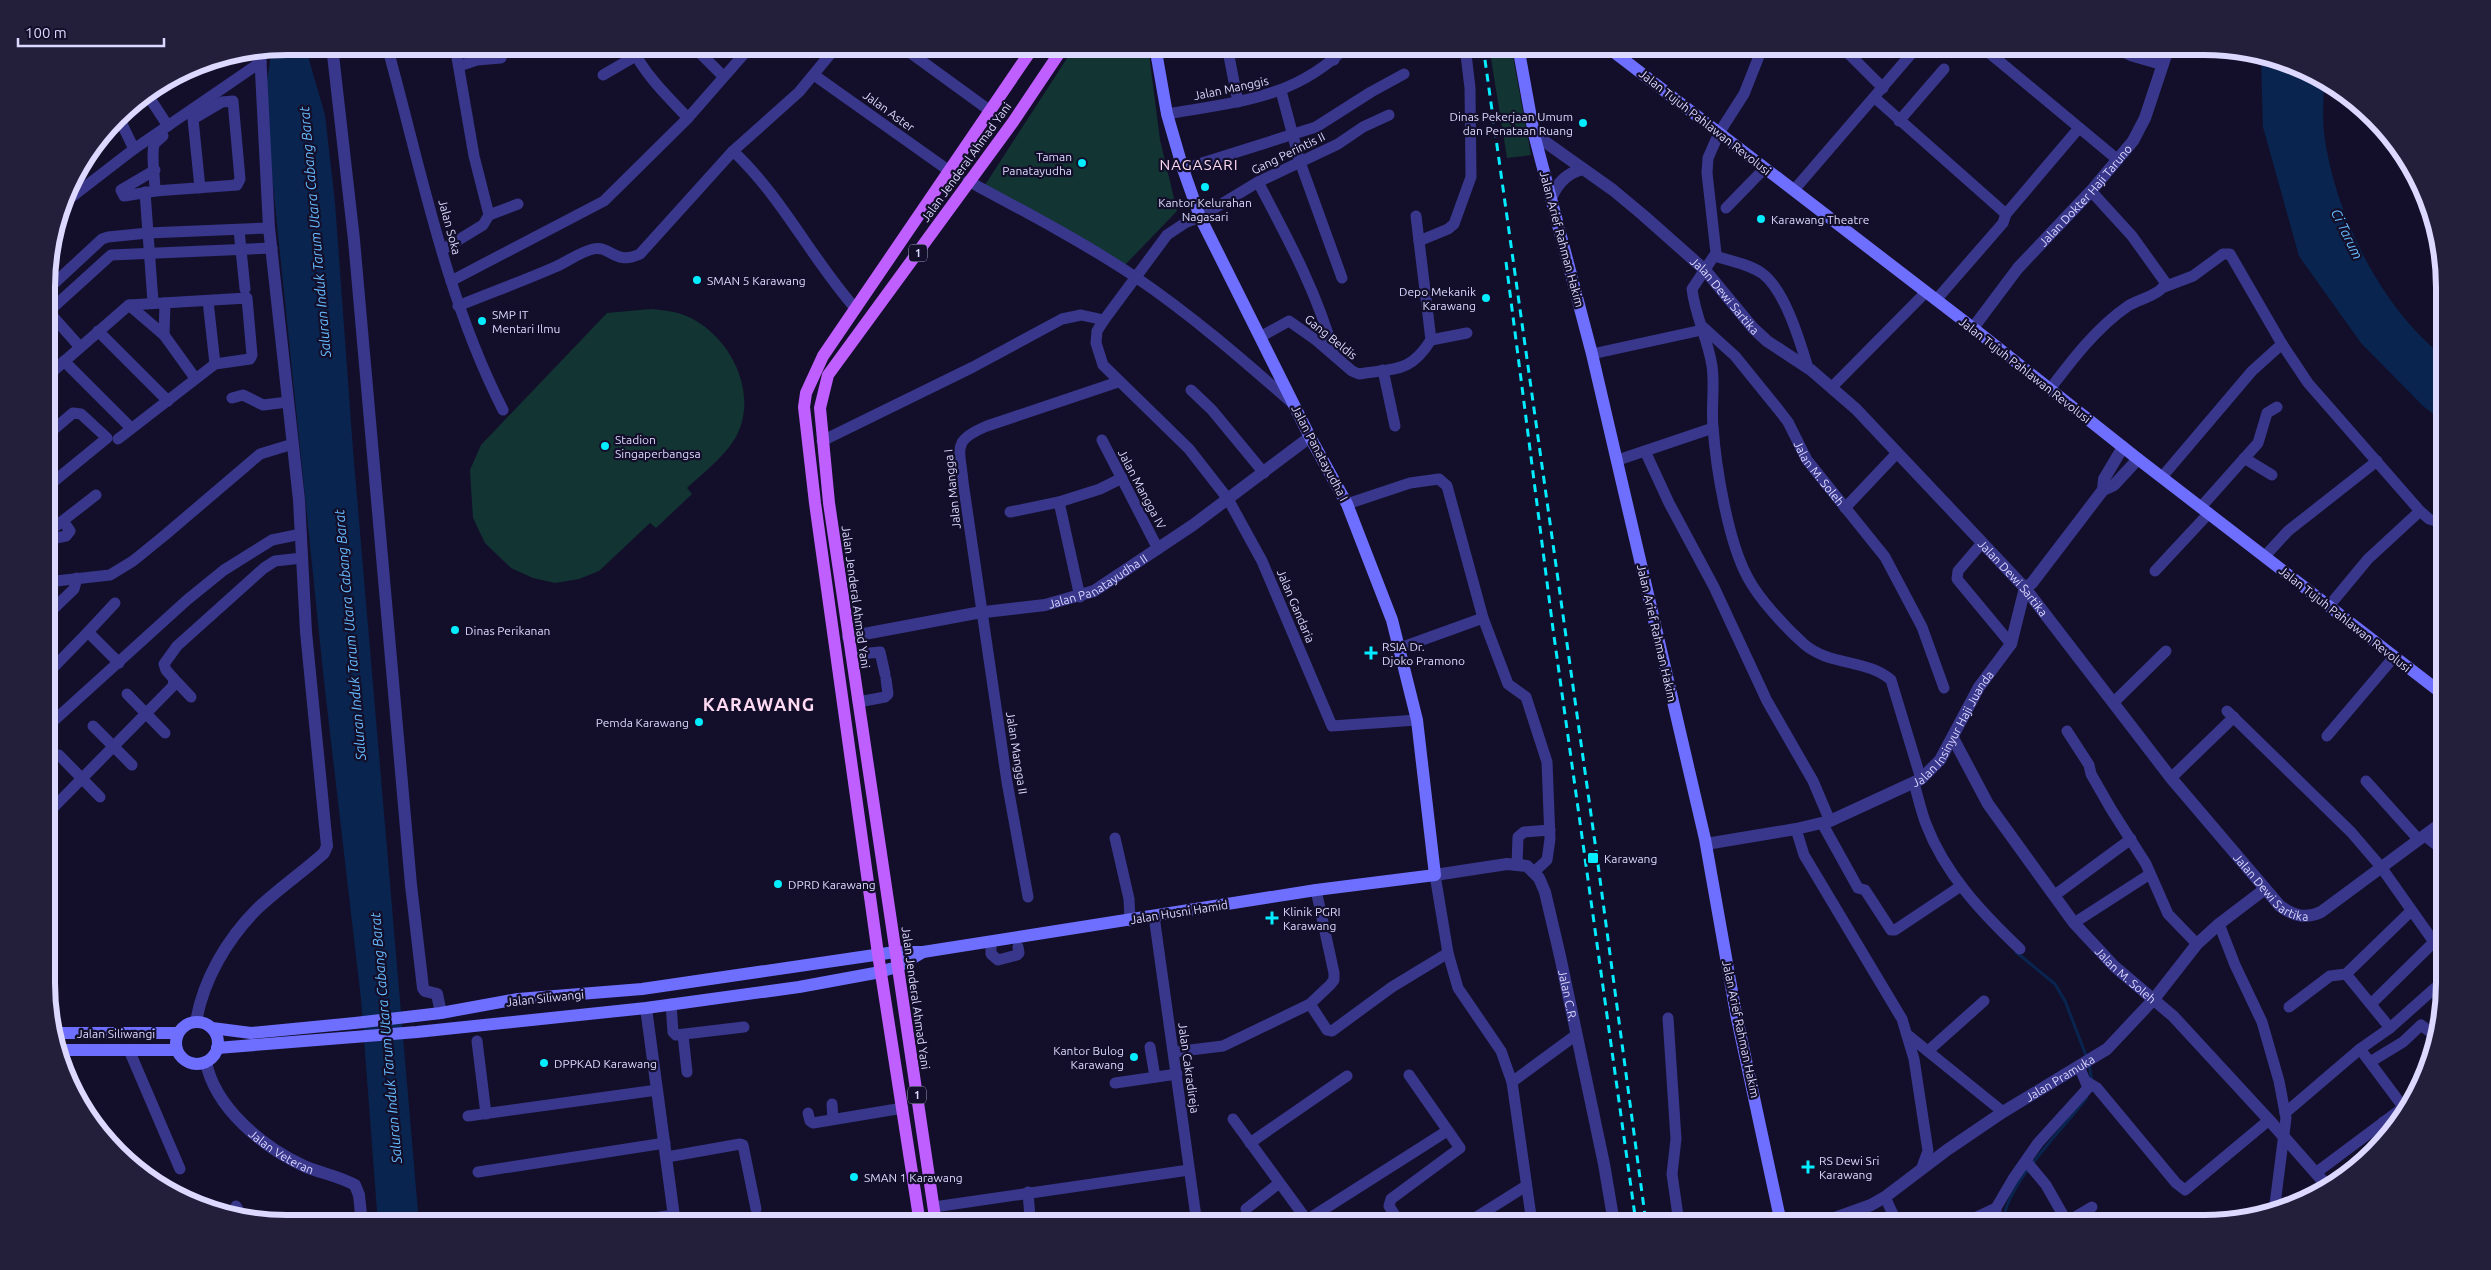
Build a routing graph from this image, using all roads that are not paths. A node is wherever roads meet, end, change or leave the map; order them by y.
1 (333, 55) edge
2 (389, 55) edge
3 (457, 55) edge
4 (630, 55) edge
5 (636, 55) edge
6 (702, 55) edge
7 (743, 55) edge
8 (830, 55) edge
9 (913, 55) edge
10 (1028, 55) edge
11 (1058, 55) edge
12 (1157, 55) edge
13 (1229, 55) edge
14 (1329, 55) edge
15 (1339, 55) edge
16 (1466, 55) edge
17 (1520, 55) edge
18 (1618, 55) edge
19 (1759, 55) edge
20 (1850, 55) edge
21 (1910, 55) edge
22 (1992, 55) edge
23 (2130, 55) edge
24 (2166, 55) edge
25 (260, 57) edge
26 (1994, 57) joint
27 (500, 58) dead end
28 (1334, 60) junction
29 (2163, 65) junction
30 (459, 66) junction
31 (1944, 69) dead end
32 (814, 74) junction
33 (1404, 74) dead end
34 (603, 75) dead end
35 (723, 76) junction
36 (1883, 88) junction
37 (1281, 91) junction
38 (1875, 98) junction
39 (151, 100) edge
40 (1238, 102) junction
41 (989, 110) junction
42 (1167, 114) junction
43 (1389, 115) dead end
44 (688, 118) junction
45 (193, 120) junction
46 (1899, 121) junction
47 (122, 124) edge
48 (168, 126) junction
49 (2079, 128) junction
50 (1534, 134) junction
51 (1292, 136) junction
52 (1725, 137) junction
53 (134, 149) junction
54 (733, 151) junction
55 (2118, 160) junction
56 (1300, 162) junction
57 (1583, 168) junction
58 (1183, 169) junction
59 (1764, 169) junction
60 (154, 170) junction
61 (948, 170) junction
62 (968, 181) junction
63 (1258, 182) junction
64 (200, 188) junction
65 (1794, 190) junction
66 (150, 191) junction
67 (2091, 191) junction
68 (74, 195) edge
69 (1552, 196) junction
70 (518, 204) dead end
71 (1726, 208) dead end
72 (2006, 214) junction
73 (489, 215) junction
74 (1416, 216) dead end
75 (1200, 217) junction
76 (269, 228) junction
77 (239, 230) junction
78 (148, 233) junction
79 (902, 238) junction
80 (1420, 241) junction
81 (242, 248) junction
82 (272, 248) junction
83 (442, 250) junction
84 (918, 252) junction
85 (150, 254) junction
86 (1715, 256) junction
87 (1707, 273) junction
88 (1134, 277) junction
89 (1342, 278) dead end
90 (451, 281) junction
91 (55, 283) edge
92 (2164, 287) junction
93 (245, 289) dead end
94 (1931, 296) junction
95 (208, 301) junction
96 (159, 302) junction
97 (55, 305) edge
98 (129, 305) junction
99 (458, 306) junction
100 (855, 308) junction
101 (55, 320) edge
102 (1104, 320) junction
103 (1702, 328) junction
104 (1974, 328) junction
105 (98, 331) junction
106 (1466, 333) dead end
107 (164, 335) junction
108 (1260, 337) junction
109 (1431, 340) junction
110 (2282, 344) junction
111 (80, 346) junction
112 (1334, 354) junction
113 (1592, 354) junction
114 (64, 361) junction
115 (215, 364) junction
116 (1808, 368) junction
117 (55, 369) edge
118 (1384, 370) junction
119 (195, 378) junction
120 (1118, 382) junction
121 (1832, 387) junction
122 (2050, 389) junction
123 (1191, 390) dead end
124 (232, 398) dead end
125 (168, 401) junction
126 (288, 402) junction
127 (1294, 404) junction
128 (2277, 406) dead end
129 (503, 410) dead end
130 (1395, 426) dead end
131 (55, 428) edge
132 (131, 428) junction
133 (1713, 428) junction
134 (1310, 437) junction
135 (118, 439) dead end
136 (1102, 440) dead end
137 (822, 441) junction
138 (293, 444) junction
139 (2123, 447) junction
140 (1645, 452) junction
141 (1897, 453) junction
142 (2244, 458) junction
143 (2138, 459) junction
144 (1618, 460) junction
145 (2377, 461) junction
146 (1264, 473) junction
147 (2272, 475) dead end
148 (1122, 478) junction
149 (2162, 478) junction
150 (55, 480) edge
151 (2103, 490) junction
152 (96, 495) dead end
153 (1228, 499) junction
154 (1059, 502) junction
155 (1347, 504) junction
156 (1845, 508) junction
157 (2205, 510) junction
158 (2420, 510) junction
159 (1010, 512) dead end
160 (2436, 521) edge
161 (301, 534) junction
162 (55, 537) edge
163 (1982, 543) junction
164 (1158, 549) junction
165 (2265, 556) junction
166 (302, 558) junction
167 (2155, 571) dead end
168 (77, 578) junction
169 (55, 581) edge
170 (2025, 588) junction
171 (1080, 597) junction
172 (115, 603) dead end
173 (2329, 606) junction
174 (55, 607) edge
175 (982, 612) junction
176 (1483, 618) junction
177 (88, 632) junction
178 (848, 637) junction
179 (2011, 644) junction
180 (1400, 648) junction
181 (2166, 651) dead end
182 (851, 655) junction
183 (2394, 657) junction
184 (119, 663) junction
185 (55, 666) edge
186 (853, 669) junction
187 (840, 672) junction
188 (174, 679) junction
189 (1944, 688) dead end
190 (2436, 689) edge
191 (127, 694) dead end
192 (191, 697) dead end
193 (858, 702) junction
194 (2113, 703) junction
195 (147, 714) junction
196 (55, 720) edge
197 (1417, 720) junction
198 (93, 726) dead end
199 (2066, 731) dead end
200 (165, 733) dead end
201 (862, 734) junction
202 (2327, 736) dead end
203 (849, 738) junction
204 (1953, 738) junction
205 (114, 746) junction
206 (59, 755) dead end
207 (132, 765) dead end
208 (2171, 778) junction
209 (81, 779) junction
210 (2366, 780) dead end
211 (1918, 781) junction
212 (100, 797) dead end
213 (55, 806) edge
214 (1826, 822) junction
215 (2436, 827) edge
216 (1796, 829) junction
217 (1550, 830) junction
218 (1116, 838) dead end
219 (2422, 838) junction
220 (2131, 839) junction
221 (1706, 844) junction
222 (2436, 846) edge
223 (1517, 865) junction
224 (2381, 867) junction
225 (1535, 871) junction
226 (2150, 874) junction
227 (1435, 875) junction
228 (1962, 886) junction
229 (2265, 889) junction
230 (1316, 890) junction
231 (2055, 895) junction
232 (1028, 897) dead end
233 (2411, 911) junction
234 (1154, 916) junction
235 (1130, 921) junction
236 (2074, 923) junction
237 (2219, 924) junction
238 (991, 942) junction
239 (2434, 942) joint
240 (2197, 944) junction
241 (1018, 947) dead end
242 (2020, 949) dead end
243 (895, 952) junction
244 (923, 952) junction
245 (1448, 953) junction
246 (878, 954) junction
247 (897, 967) junction
248 (882, 972) junction
249 (755, 973) junction
250 (2346, 974) junction
251 (2436, 986) edge
252 (760, 992) junction
253 (518, 999) junction
254 (2154, 999) junction
255 (1984, 1001) dead end
256 (671, 1004) junction
257 (1310, 1004) junction
258 (2371, 1004) junction
259 (2290, 1007) dead end
260 (646, 1008) junction
261 (441, 1013) junction
262 (1668, 1018) dead end
263 (521, 1021) junction
264 (196, 1022) junction
265 (744, 1027) dead end
266 (212, 1028) junction
267 (2390, 1028) junction
268 (2431, 1032) edge
269 (60, 1033) edge
270 (178, 1033) junction
271 (683, 1035) junction
272 (1576, 1035) junction
273 (1908, 1036) junction
274 (477, 1041) dead end
275 (1150, 1047) dead end
276 (217, 1048) junction
277 (2360, 1049) junction
278 (65, 1050) edge
279 (129, 1050) junction
280 (177, 1050) junction
281 (1174, 1052) junction
282 (1928, 1052) junction
283 (206, 1062) junction
284 (2086, 1062) junction
285 (2370, 1062) junction
286 (687, 1072) dead end
287 (1177, 1074) junction
288 (1409, 1075) dead end
289 (1347, 1076) dead end
290 (1155, 1078) junction
291 (1512, 1082) junction
292 (1115, 1083) dead end
293 (2092, 1085) junction
294 (657, 1090) junction
295 (2404, 1100) edge
296 (832, 1104) dead end
297 (903, 1108) junction
298 (2003, 1112) junction
299 (2397, 1112) edge
300 (808, 1113) dead end
301 (2285, 1113) junction
302 (486, 1114) junction
303 (468, 1116) dead end
304 (832, 1119) junction
305 (1233, 1119) dead end
306 (2270, 1120) junction
307 (2383, 1122) junction
308 (2386, 1127) edge
309 (1447, 1131) junction
310 (2282, 1135) junction
311 (665, 1143) junction
312 (1250, 1143) junction
313 (1947, 1150) junction
314 (1928, 1151) junction
315 (667, 1156) junction
316 (2029, 1164) junction
317 (180, 1169) dead end
318 (1189, 1170) junction
319 (1921, 1170) junction
320 (478, 1172) dead end
321 (2317, 1172) junction
322 (2324, 1181) edge
323 (1278, 1184) junction
324 (1526, 1186) junction
325 (1028, 1192) junction
326 (1885, 1197) junction
327 (2275, 1204) edge
328 (934, 1207) junction
329 (2092, 1207) dead end
330 (1996, 1208) junction
331 (756, 1209) dead end
332 (1246, 1209) dead end
333 (361, 1215) edge
334 (673, 1215) edge
335 (919, 1215) edge
336 (935, 1215) edge
337 (1030, 1215) edge
338 (1196, 1215) edge
339 (1302, 1215) edge
340 (1319, 1215) edge
341 (1394, 1215) edge
342 (1482, 1215) edge
343 (1531, 1215) edge
344 (1613, 1215) edge
345 (1678, 1215) edge
346 (1779, 1215) edge
347 (1856, 1215) edge
348 (1893, 1215) edge
349 (1981, 1215) edge
350 (1996, 1215) edge
351 (2062, 1215) edge
352 (2079, 1215) edge

1 - 261 street
2 - 83 street, Jalan Soka
3 - 30 street
4 - 34 street
5 - 44 street
6 - 35 street
7 - 35 street
8 - 32 street
9 - 41 street
10 - 41 main road, Jalan Jenderal Ahmad Yani / 1
11 - 62 main road, Jalan Jenderal Ahmad Yani / 1
12 - 42 main road, Jalan Panatayudha I
13 - 40 street
14 - 28 street
15 - 28 street, Jalan Manggis
16 - 80 street
17 - 50 main road, Jalan Arief Rahman Hakim
18 - 52 main road, Jalan Tujuh Pahlawan Revolusi
19 - 52 street
20 - 36 street
21 - 36 street
22 - 26 street
23 - 29 street
24 - 29 street, Jalan Dokter Haji Taruno
25 - 48 street
25 - 76 street
26 - 49 street
27 - 30 street
28 - 37 street, Jalan Manggis
29 - 55 street, Jalan Dokter Haji Taruno
30 - 73 street
31 - 46 street
32 - 54 street
32 - 61 street, Jalan Aster
33 - 51 street
35 - 44 street
36 - 38 street
37 - 40 street, Jalan Manggis
37 - 51 street
38 - 46 street
38 - 65 street
39 - 48 street
40 - 42 street, Jalan Manggis
41 - 61 main road, Jalan Jenderal Ahmad Yani / 1
42 - 58 main road, Jalan Panatayudha I
43 - 56 street, Gang Perintis II
44 - 90 street
45 - 60 street
45 - 64 street
45 - 64 street
46 - 72 street
47 - 53 street
48 - 53 street
49 - 55 street
49 - 72 street
50 - 57 street, Jalan Dewi Sartika
50 - 69 main road, Jalan Arief Rahman Hakim
51 - 56 street
51 - 58 street
52 - 59 main road, Jalan Tujuh Pahlawan Revolusi
52 - 86 street
53 - 68 street
54 - 99 street
54 - 100 street
55 - 67 street, Jalan Dokter Haji Taruno
56 - 63 street, Gang Perintis II
56 - 89 street
57 - 69 street
57 - 87 street, Jalan Dewi Sartika
58 - 75 main road, Jalan Panatayudha I
59 - 65 main road, Jalan Tujuh Pahlawan Revolusi
59 - 71 street
60 - 66 street
60 - 66 street
61 - 79 main road, Jalan Jenderal Ahmad Yani / 1
62 - 84 main road, Jalan Jenderal Ahmad Yani / 1
62 - 88 street
63 - 75 street, Gang Perintis II
63 - 112 street
64 - 66 street
65 - 94 main road, Jalan Tujuh Pahlawan Revolusi
66 - 78 street
67 - 92 street
67 - 104 street, Jalan Dokter Haji Taruno
69 - 113 main road, Jalan Arief Rahman Hakim
70 - 73 street
72 - 94 street
73 - 83 street
74 - 80 street
75 - 88 street, Gang Perintis II
75 - 108 main road, Jalan Panatayudha I
76 - 77 street
76 - 82 street
77 - 78 street
77 - 81 street
78 - 85 street
78 - 91 street
79 - 84 main road
79 - 100 main road, Jalan Jenderal Ahmad Yani / 1
80 - 109 street
81 - 82 street
81 - 85 street
81 - 93 street
82 - 126 street
83 - 90 street, Jalan Soka
84 - 137 main road, Jalan Jenderal Ahmad Yani / 1
85 - 96 street
85 - 97 street
86 - 87 street
86 - 116 street
87 - 103 street
87 - 116 street, Jalan Dewi Sartika
88 - 102 street, Gang Perintis II
88 - 127 street
90 - 99 street, Jalan Soka
92 - 110 street
92 - 122 street
94 - 104 main road, Jalan Tujuh Pahlawan Revolusi
94 - 121 street
95 - 96 street
95 - 115 street
95 - 115 street
96 - 98 street
96 - 107 street
98 - 105 street
98 - 107 street
99 - 129 street, Jalan Soka
100 - 187 main road, Jalan Jenderal Ahmad Yani / 1
101 - 111 street
102 - 120 street, Gang Perintis II
102 - 137 street
103 - 113 street
103 - 133 street
103 - 156 street, Jalan M. Soleh
104 - 122 main road, Jalan Tujuh Pahlawan Revolusi
105 - 111 street
105 - 125 street
106 - 109 street
107 - 119 street
108 - 112 street, Gang Beldis
108 - 127 main road, Jalan Panatayudha I
109 - 118 street, Gang Beldis
110 - 145 street
110 - 149 street
111 - 114 street
112 - 118 street, Gang Beldis
113 - 144 main road, Jalan Arief Rahman Hakim
114 - 117 street
114 - 132 street
115 - 119 street
116 - 121 street, Jalan Dewi Sartika
118 - 130 street
119 - 125 street
120 - 153 street, Jalan Gandaria
120 - 175 street, Jalan Mangga I
121 - 141 street, Jalan Dewi Sartika
122 - 139 main road, Jalan Tujuh Pahlawan Revolusi
123 - 146 street
124 - 126 street
125 - 132 street
126 - 138 street
127 - 134 main road, Jalan Panatayudha I
128 - 142 street
131 - 150 street
132 - 135 street
133 - 140 street
133 - 211 street
134 - 146 street, Jalan Panatayudha II
134 - 155 main road, Jalan Panatayudha I
136 - 148 street, Jalan Mangga IV
137 - 178 main road, Jalan Jenderal Ahmad Yani / 1
138 - 161 street
138 - 168 street
139 - 143 main road, Jalan Tujuh Pahlawan Revolusi
139 - 151 street, Jalan Insinyur Haji Juanda
140 - 144 street
140 - 214 street
141 - 156 street
141 - 163 street, Jalan Dewi Sartika
142 - 147 street
142 - 157 street
143 - 149 main road, Jalan Tujuh Pahlawan Revolusi
143 - 151 street, Jalan Insinyur Haji Juanda
144 - 221 main road, Jalan Arief Rahman Hakim
145 - 158 street
145 - 165 street
146 - 153 street, Jalan Panatayudha II
148 - 154 street
148 - 164 street, Jalan Mangga IV
149 - 157 main road, Jalan Tujuh Pahlawan Revolusi
151 - 170 street, Jalan Insinyur Haji Juanda
152 - 162 street
153 - 164 street, Jalan Panatayudha II
153 - 197 street, Jalan Gandaria
154 - 159 street
154 - 171 street
155 - 176 street
155 - 180 main road, Jalan Panatayudha I
156 - 189 street, Jalan M. Soleh
157 - 165 main road, Jalan Tujuh Pahlawan Revolusi
157 - 167 street
158 - 160 street
158 - 173 street
161 - 166 street
161 - 184 street
163 - 170 street, Jalan Dewi Sartika
163 - 179 street
164 - 171 street, Jalan Panatayudha II
165 - 173 main road, Jalan Tujuh Pahlawan Revolusi
166 - 188 street
166 - 264 street
168 - 169 street
168 - 174 street
170 - 179 street, Jalan Insinyur Haji Juanda
170 - 194 street, Jalan Dewi Sartika
171 - 175 street, Jalan Panatayudha II
172 - 177 street
173 - 183 main road, Jalan Tujuh Pahlawan Revolusi
175 - 178 street, Jalan Panatayudha II
175 - 232 street, Jalan Mangga II
176 - 180 street
176 - 217 street
177 - 184 street
177 - 185 street
178 - 182 main road, Jalan Jenderal Ahmad Yani / 1
179 - 204 street, Jalan Insinyur Haji Juanda
180 - 197 main road, Jalan Panatayudha I
181 - 194 street
182 - 186 main road, Jalan Jenderal Ahmad Yani / 1
182 - 193 street
183 - 190 main road, Jalan Tujuh Pahlawan Revolusi
183 - 202 street
184 - 196 street
186 - 187 main road
186 - 193 main road, Jalan Jenderal Ahmad Yani / 1
187 - 203 main road, Jalan Jenderal Ahmad Yani / 1
188 - 192 street
188 - 195 street
191 - 195 street
193 - 201 main road, Jalan Jenderal Ahmad Yani / 1
194 - 208 street, Jalan Dewi Sartika
195 - 200 street
195 - 205 street
197 - 227 main road, Jalan Panatayudha I
198 - 205 street
199 - 220 street
201 - 203 main road
201 - 243 main road, Jalan Jenderal Ahmad Yani / 1
203 - 246 main road, Jalan Jenderal Ahmad Yani / 1
204 - 211 street, Jalan Insinyur Haji Juanda
204 - 231 street, Jalan M. Soleh
205 - 207 street
205 - 209 street
206 - 209 street
208 - 224 street
208 - 229 street, Jalan Dewi Sartika
209 - 212 street
209 - 213 street
210 - 219 street
211 - 214 street, Jalan Insinyur Haji Juanda
211 - 228 street
214 - 216 street, Jalan Insinyur Haji Juanda
214 - 228 street
215 - 219 street, Jalan Dewi Sartika
216 - 221 street, Jalan Insinyur Haji Juanda
216 - 273 street
217 - 223 street
217 - 225 street
218 - 235 street
219 - 222 street
219 - 224 street, Jalan Dewi Sartika
220 - 226 street
220 - 231 street
221 - 346 main road, Jalan Arief Rahman Hakim
223 - 225 street
223 - 227 street
224 - 229 street, Jalan Dewi Sartika
224 - 233 street
225 - 272 street, Jalan C.R.
226 - 236 street
226 - 240 street
227 - 230 main road, Jalan Husni Hamid
227 - 245 street
228 - 242 street
229 - 237 street, Jalan Pramuka
230 - 234 main road, Jalan Husni Hamid
230 - 257 street
231 - 236 street, Jalan M. Soleh
233 - 239 street
233 - 250 street
234 - 235 main road, Jalan Husni Hamid
234 - 281 street, Jalan Cakradireja
235 - 238 main road, Jalan Husni Hamid
236 - 254 street, Jalan M. Soleh
237 - 240 street, Jalan Pramuka
237 - 301 street
238 - 241 street
238 - 244 main road, Jalan Husni Hamid
239 - 258 street
240 - 254 street, Jalan Pramuka
243 - 244 main road, Jalan Husni Hamid
243 - 246 main road, Jalan Husni Hamid
243 - 247 main road, Jalan Jenderal Ahmad Yani / 1
244 - 247 main road, Jalan Husni Hamid
245 - 257 street
245 - 291 street
246 - 248 main road, Jalan Jenderal Ahmad Yani / 1
246 - 249 main road, Jalan Siliwangi
247 - 248 main road, Jalan Husni Hamid
247 - 328 main road, Jalan Jenderal Ahmad Yani / 1
248 - 252 main road, Jalan Siliwangi
248 - 297 main road, Jalan Jenderal Ahmad Yani / 1
249 - 252 main road
249 - 253 main road, Jalan Siliwangi
250 - 258 street
250 - 259 street
251 - 267 street
252 - 256 main road, Jalan Siliwangi
253 - 261 main road, Jalan Siliwangi
253 - 263 main road
254 - 284 street, Jalan Pramuka
254 - 306 street, Jalan M. Soleh
255 - 282 street
256 - 260 main road, Jalan Siliwangi
256 - 271 street
257 - 281 street
258 - 267 street
260 - 263 main road, Jalan Siliwangi
260 - 294 street
261 - 266 main road, Jalan Siliwangi
262 - 345 street
263 - 276 main road, Jalan Siliwangi
264 - 266 main road
264 - 270 main road
265 - 271 street
266 - 276 main road
267 - 277 street
268 - 285 street
269 - 270 main road, Jalan Siliwangi
270 - 280 main road
271 - 286 street
272 - 291 street
272 - 344 street, Jalan C.R.
273 - 282 street
273 - 314 street
274 - 302 street
275 - 290 street
276 - 283 main road
277 - 285 street
277 - 301 street
278 - 279 main road, Jalan Siliwangi
279 - 280 main road, Jalan Siliwangi
279 - 317 street
280 - 283 main road
281 - 287 street, Jalan Cakradireja
282 - 298 street
283 - 333 street, Jalan Veteran
284 - 293 street
284 - 298 street, Jalan Pramuka
285 - 295 street
287 - 290 street
287 - 318 street, Jalan Cakradireja
288 - 309 street
289 - 312 street
290 - 292 street
291 - 324 street
293 - 306 street
293 - 316 street
294 - 302 street
294 - 311 street
296 - 304 street
297 - 304 street
297 - 335 main road, Jalan Jenderal Ahmad Yani / 1
298 - 313 street, Jalan Pramuka
299 - 307 street
300 - 304 street
301 - 310 street
302 - 303 street
305 - 312 street
306 - 310 street, Jalan M. Soleh
307 - 308 street
307 - 321 street
309 - 340 street
309 - 341 street
310 - 321 street, Jalan M. Soleh
310 - 327 street
311 - 315 street
311 - 320 street
312 - 323 street
313 - 314 street
313 - 319 street, Jalan Pramuka
314 - 319 street
315 - 331 street
315 - 334 street
316 - 330 street
316 - 351 street
318 - 325 street
318 - 338 street, Jalan Cakradireja
319 - 326 street, Jalan Pramuka
321 - 322 street, Jalan M. Soleh
323 - 332 street
323 - 339 street
324 - 342 street
324 - 343 street
325 - 328 street
325 - 337 street
326 - 347 street, Jalan Pramuka
326 - 348 street
328 - 336 main road, Jalan Jenderal Ahmad Yani / 1
329 - 352 street
330 - 349 street
330 - 350 street

